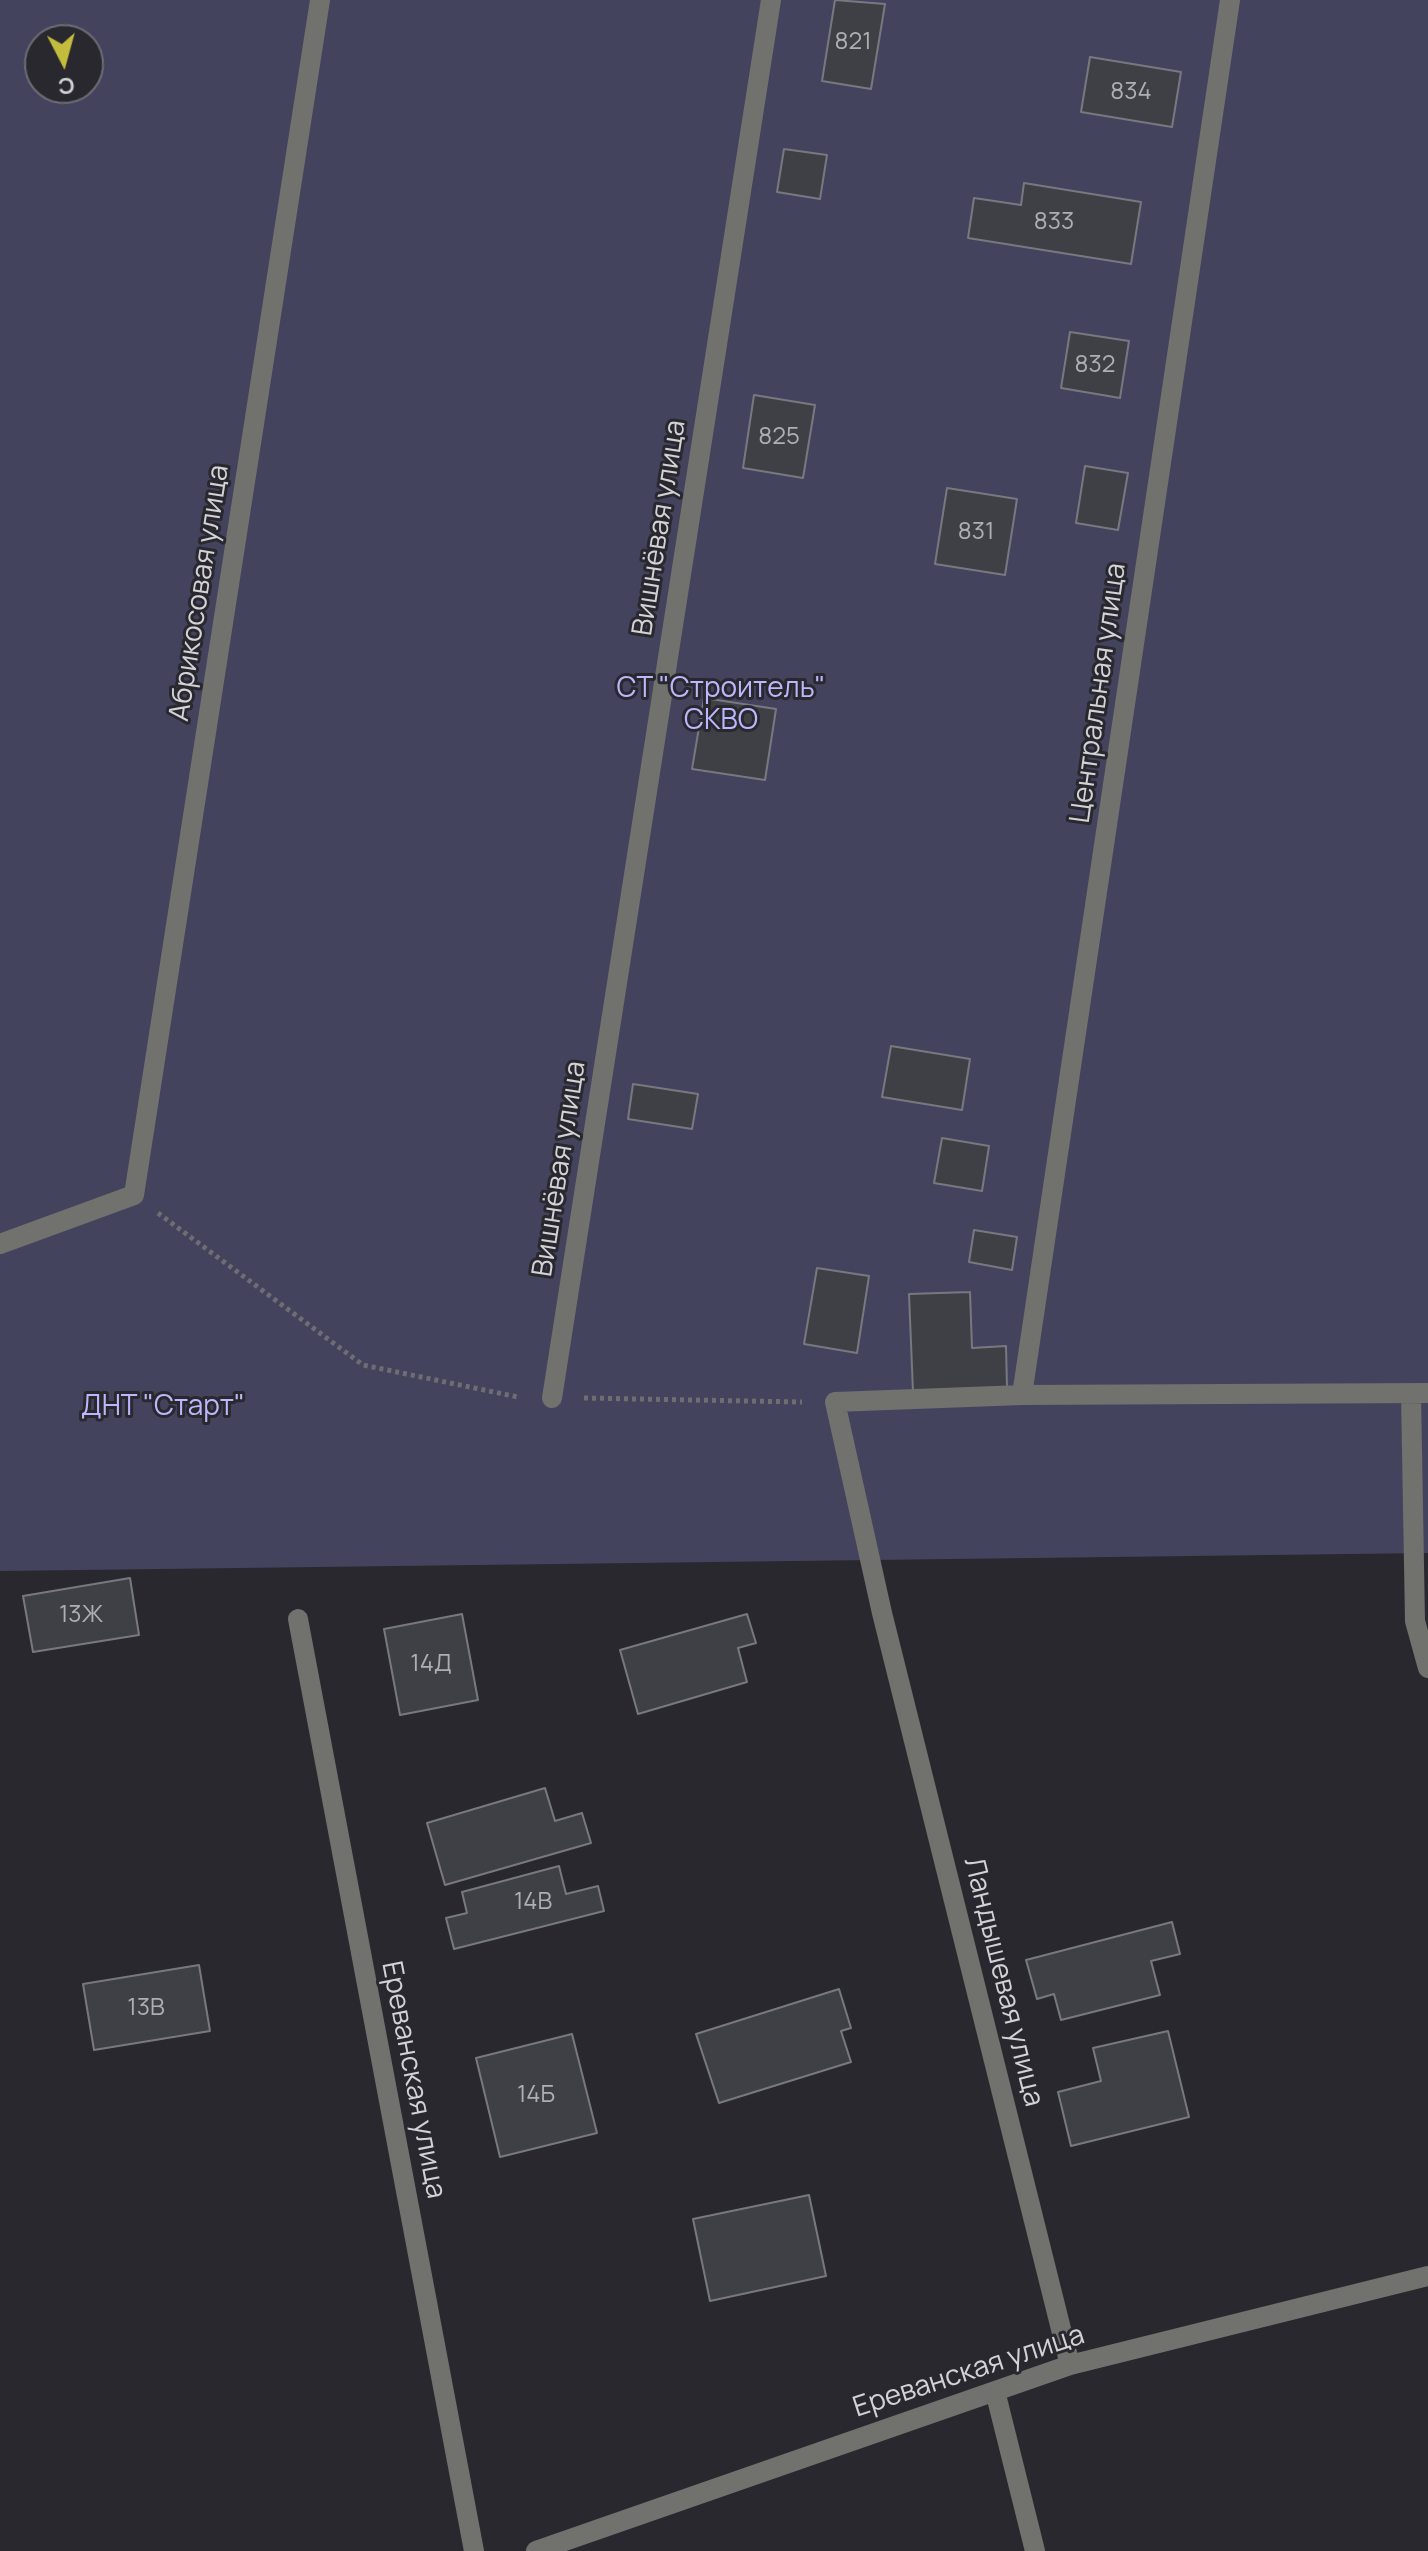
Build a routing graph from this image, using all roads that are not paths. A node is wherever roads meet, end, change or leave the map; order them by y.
1 (320, 0) edge
2 (771, 0) edge
3 (1230, 0) edge
4 (0, 1244) edge
5 (1419, 1393) edge
6 (1022, 1395) junction
7 (552, 1398) road end
8 (298, 1619) dead end
9 (1428, 1668) edge
10 (1428, 2276) edge
11 (1070, 2365) junction
12 (995, 2391) junction
13 (559, 2547) edge
14 (474, 2551) edge
15 (536, 2551) edge
16 (1035, 2551) edge

1 - 4 street, Абрикосовая улица
2 - 7 street, Вишнёвая улица
3 - 6 street, Центральная улица
5 - 6 street
5 - 9 street
6 - 11 street, Ландышевая улица
8 - 14 street, Ереванская улица
10 - 11 street, Ереванская улица
11 - 12 street, Ереванская улица
12 - 13 street, Ереванская улица
12 - 16 street
13 - 15 street, Ереванская улица

